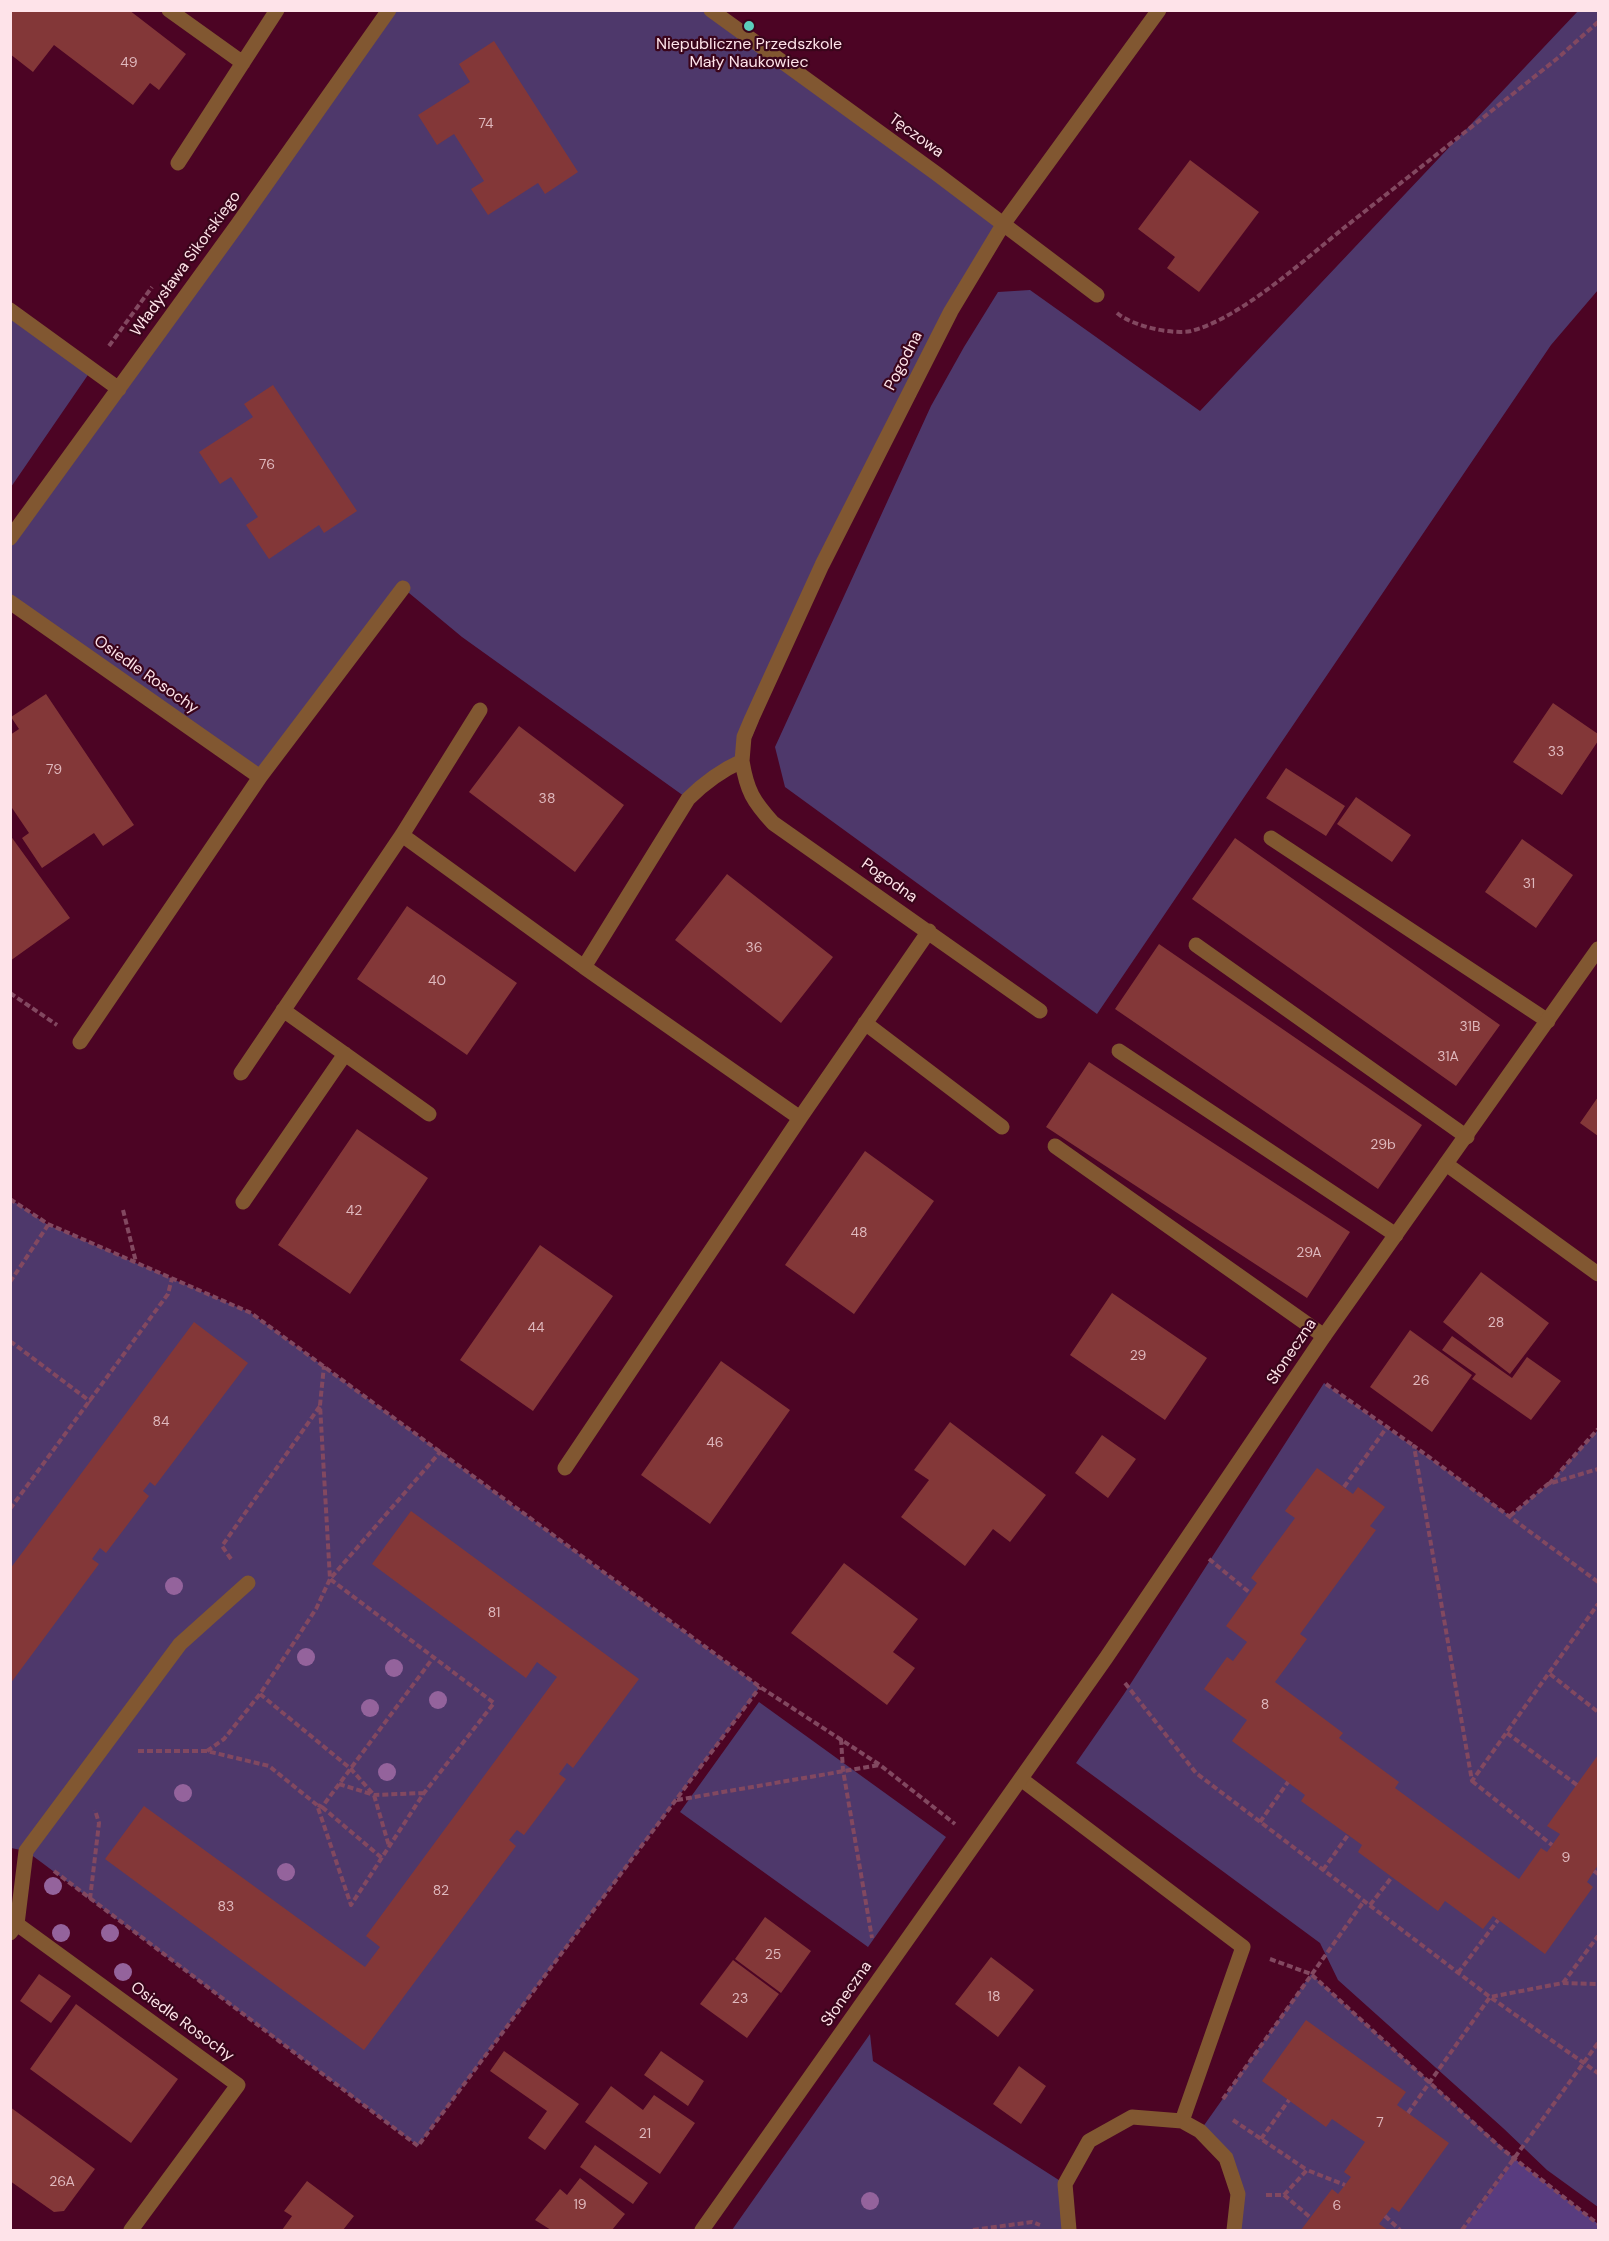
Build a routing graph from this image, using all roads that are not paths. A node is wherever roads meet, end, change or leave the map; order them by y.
1 (169, 10) edge
2 (277, 10) edge
3 (389, 10) edge
4 (711, 10) edge
5 (1159, 10) edge
6 (243, 63) junction
7 (178, 163) dead end
8 (1004, 223) junction
9 (1097, 295) road end
10 (10, 310) edge
11 (118, 389) junction
12 (10, 538) edge
13 (403, 588) dead end
14 (10, 602) edge
15 (480, 710) dead end
16 (742, 761) junction
17 (260, 777) junction
18 (402, 835) junction
19 (1271, 838) dead end
20 (929, 931) junction
21 (1196, 945) dead end
22 (1599, 949) edge
23 (584, 967) junction
24 (284, 1010) junction
25 (1040, 1011) dead end
26 (1548, 1021) junction
27 (865, 1023) junction
28 (80, 1042) road end
29 (1119, 1052) dead end
30 (345, 1054) junction
31 (241, 1073) dead end
32 (429, 1113) dead end
33 (800, 1118) junction
34 (1002, 1126) dead end
35 (1467, 1137) junction
36 (1055, 1146) dead end
37 (1446, 1164) junction
38 (243, 1202) dead end
39 (1396, 1235) junction
40 (1599, 1274) edge
41 (1324, 1336) junction
42 (565, 1468) dead end
43 (248, 1583) road end
44 (1021, 1779) junction
45 (13, 1926) edge
46 (1182, 2121) junction
47 (131, 2230) edge
48 (702, 2230) edge
49 (1069, 2230) edge
50 (1234, 2230) edge

1 - 6 street
2 - 6 street
3 - 11 street, Władysława Sikorskiego
4 - 8 street, Tęczowa
5 - 8 street, Pogodna
6 - 7 street
8 - 9 street, Tęczowa
8 - 16 street, Pogodna
10 - 11 street
11 - 12 street, Władysława Sikorskiego
13 - 17 street
14 - 17 street, Osiedle Rosochy
15 - 18 street
16 - 20 street, Pogodna
16 - 23 street
17 - 28 street
18 - 23 street
18 - 24 street
19 - 26 street
20 - 25 street, Pogodna
20 - 27 street
21 - 35 street
22 - 26 street, Słoneczna
23 - 33 street
24 - 30 street
24 - 31 street
26 - 35 street, Słoneczna
27 - 33 street
27 - 34 street
29 - 39 street
30 - 32 street
30 - 38 street
33 - 42 street
35 - 37 street, Słoneczna
36 - 41 street
37 - 39 street, Słoneczna
37 - 40 street
39 - 41 street, Słoneczna
41 - 44 street, Słoneczna
43 - 45 street, Osiedle Rosochy
44 - 46 street
44 - 48 street, Słoneczna
45 - 47 street, Osiedle Rosochy
46 - 49 street
46 - 50 street

